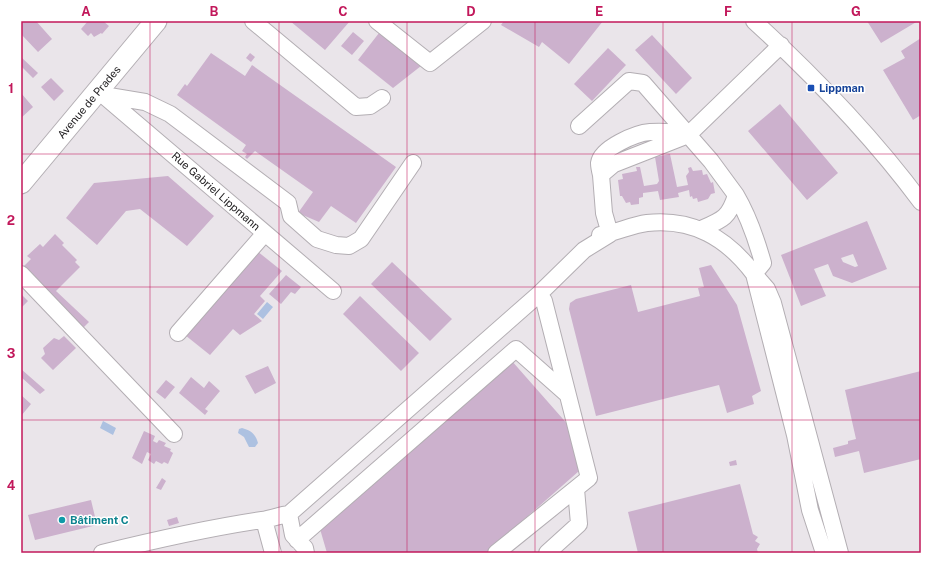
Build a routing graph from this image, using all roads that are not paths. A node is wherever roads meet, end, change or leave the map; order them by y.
1 (156, 21) edge
2 (253, 21) edge
3 (377, 21) edge
4 (483, 21) edge
5 (754, 21) edge
6 (781, 45) junction
7 (101, 93) junction
8 (382, 98) dead end
9 (578, 126) dead end
10 (688, 134) junction
11 (413, 162) dead end
12 (21, 183) edge
13 (736, 195) junction
14 (921, 202) edge
15 (701, 229) junction
16 (265, 233) junction
17 (610, 234) junction
18 (21, 274) edge
19 (754, 274) junction
20 (333, 291) dead end
21 (539, 294) junction
22 (178, 333) dead end
23 (568, 395) junction
24 (174, 434) dead end
25 (795, 434) junction
26 (576, 489) junction
27 (289, 514) junction
28 (264, 520) junction
29 (302, 546) edge
30 (102, 553) edge
31 (273, 553) edge
32 (496, 553) edge
33 (547, 553) edge
34 (824, 553) edge
35 (831, 553) edge
36 (840, 553) edge

1 - 7 main road, Avenue de Prades
2 - 8 street
3 - 4 street
5 - 6 street
6 - 10 street
6 - 14 street
7 - 11 street
7 - 12 main road, Avenue de Prades
7 - 16 street, Rue Gabriel Lippmann
9 - 10 street
10 - 13 street
10 - 17 street
13 - 15 street
13 - 19 street
15 - 17 street
15 - 19 street
16 - 20 street, Rue Gabriel Lippmann
16 - 22 street
17 - 21 street
18 - 24 street
19 - 25 street
19 - 36 street
21 - 23 street
21 - 27 street
23 - 26 street
23 - 29 street
25 - 34 street
25 - 35 street
26 - 32 street
26 - 33 street
27 - 28 street
27 - 29 street
28 - 30 street
28 - 31 street

